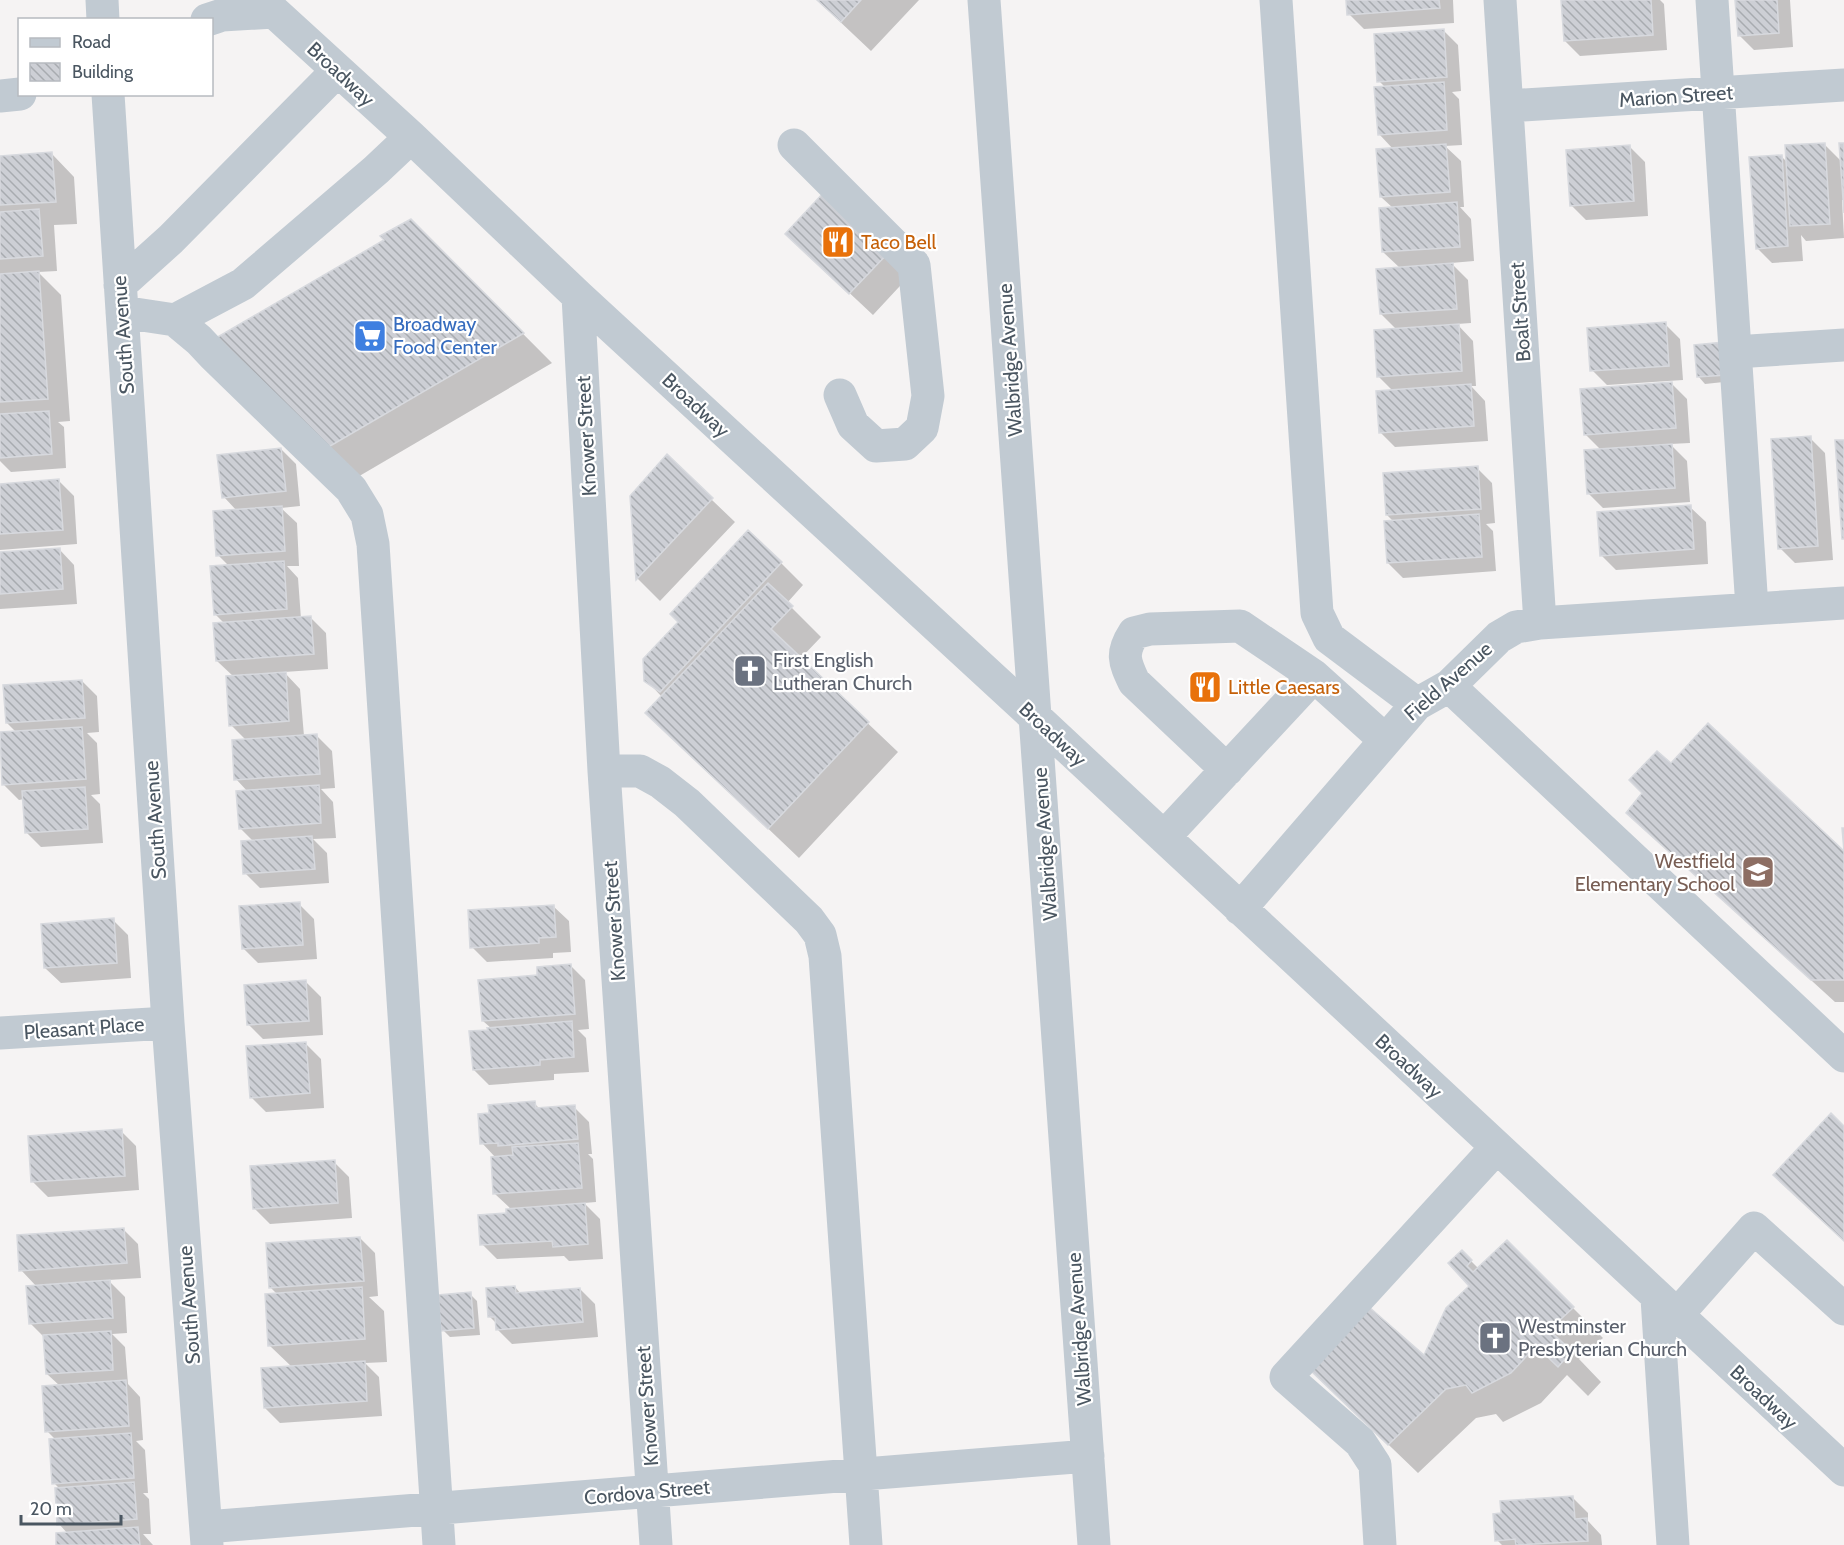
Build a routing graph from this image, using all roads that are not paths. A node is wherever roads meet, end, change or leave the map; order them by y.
1 (102, 0) edge
2 (984, 0) edge
3 (1276, 0) edge
4 (1500, 0) edge
5 (1712, 0) edge
6 (268, 6) edge
7 (103, 18) edge
8 (213, 18) edge
9 (338, 71) junction
10 (1844, 85) edge
11 (1718, 93) junction
12 (18, 94) edge
13 (0, 96) edge
14 (108, 96) edge
15 (1507, 106) junction
16 (411, 137) junction
17 (794, 145) dead end
18 (578, 296) junction
19 (121, 298) junction
20 (175, 320) junction
21 (1844, 345) edge
22 (1735, 352) junction
23 (840, 395) dead end
24 (1844, 603) edge
25 (1752, 608) junction
26 (1540, 623) junction
27 (1314, 676) junction
28 (1449, 686) junction
29 (1417, 704) junction
30 (1035, 717) junction
31 (1385, 740) junction
32 (1227, 770) junction
33 (604, 771) junction
34 (1164, 837) junction
35 (1240, 909) junction
36 (168, 1023) junction
37 (0, 1033) edge
38 (1844, 1056) edge
39 (1496, 1148) junction
40 (1667, 1307) junction
41 (1844, 1309) edge
42 (1088, 1456) junction
43 (1844, 1470) edge
44 (861, 1475) junction
45 (652, 1491) junction
46 (437, 1508) junction
47 (207, 1536) edge
48 (439, 1545) edge
49 (656, 1545) edge
50 (866, 1545) edge
51 (1094, 1545) edge
52 (1380, 1545) edge
53 (1673, 1545) edge

1 - 7 street
2 - 30 street, Walbridge Avenue
3 - 29 street
4 - 15 street, Boalt Street
5 - 11 street
6 - 8 street
6 - 9 street, Broadway
9 - 16 street, Broadway
9 - 19 street
10 - 11 street, Marion Street
11 - 15 street, Marion Street
11 - 22 street
12 - 13 street
14 - 19 street, South Avenue
15 - 26 street, Boalt Street
16 - 18 street, Broadway
16 - 20 street
17 - 23 street
18 - 30 street, Broadway
18 - 33 street, Knower Street
19 - 20 street
19 - 36 street, South Avenue
20 - 46 street
21 - 22 street
22 - 25 street
24 - 25 street, Field Avenue
25 - 26 street, Field Avenue
26 - 28 street, Field Avenue
27 - 31 street
27 - 32 street
27 - 32 street
28 - 29 street, Field Avenue
28 - 38 street
29 - 31 street, Field Avenue
30 - 34 street, Broadway
30 - 42 street, Walbridge Avenue
31 - 35 street, Field Avenue
32 - 34 street
33 - 44 street
33 - 45 street, Knower Street
34 - 35 street, Broadway
35 - 39 street, Broadway
36 - 37 street, Pleasant Place
36 - 47 street, South Avenue
39 - 40 street, Broadway
39 - 52 street
40 - 41 street
40 - 43 street, Broadway
40 - 53 street
42 - 44 street, Cordova Street
42 - 51 street, Walbridge Avenue
44 - 45 street, Cordova Street
44 - 50 street
45 - 46 street, Cordova Street
45 - 49 street, Knower Street
46 - 47 street, Cordova Street
46 - 48 street

